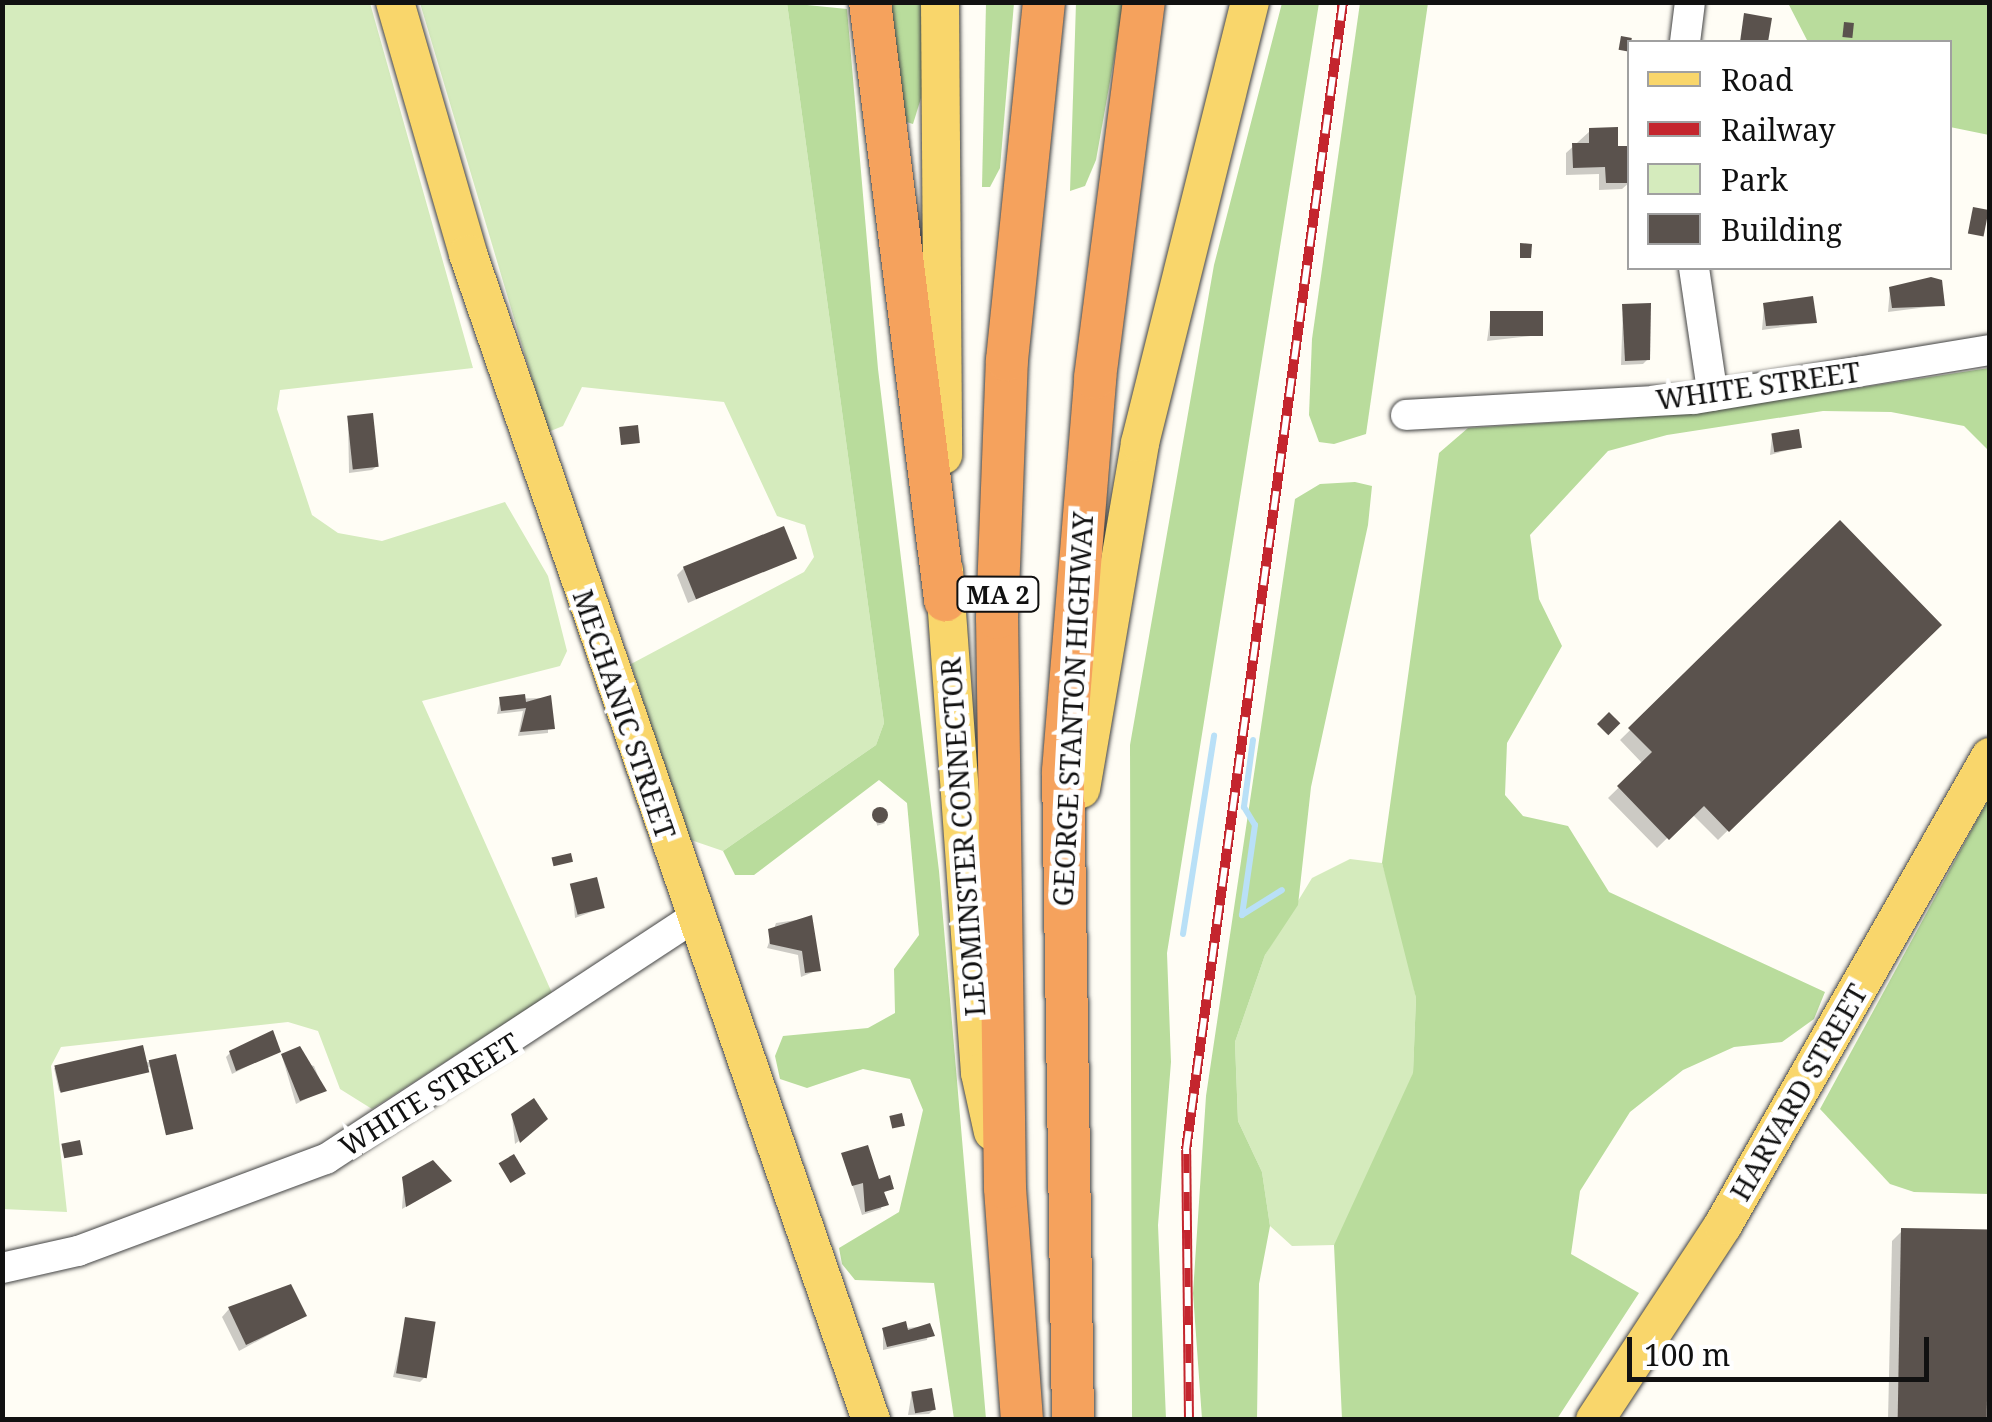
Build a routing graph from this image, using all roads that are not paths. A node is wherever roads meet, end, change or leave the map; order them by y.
1 (395, 2) edge
2 (870, 2) edge
3 (940, 2) edge
4 (1044, 2) edge
5 (1144, 2) edge
6 (1250, 2) edge
7 (1690, 2) edge
8 (1685, 40) edge
9 (1694, 270) edge
10 (1990, 350) edge
11 (1714, 396) junction
12 (1406, 415) dead end
13 (944, 600) junction
14 (1990, 757) edge
15 (694, 917) junction
16 (1060, 965) junction
17 (1006, 1188) junction
18 (2, 1268) edge
19 (871, 1420) edge
20 (1022, 1420) edge
21 (1072, 1420) edge
22 (1595, 1420) edge

1 - 15 main road, MECHANIC STREET
2 - 13 highway
3 - 13 main road, LEOMINSTER CONNECTOR
4 - 17 highway, MA 2
5 - 16 highway, GEORGE STANTON HIGHWAY / MA 2
6 - 16 main road
7 - 8 street
9 - 11 street
10 - 11 street, WHITE STREET
11 - 12 street, WHITE STREET
13 - 17 main road, LEOMINSTER CONNECTOR
14 - 22 main road, HARVARD STREET
15 - 18 street, WHITE STREET
15 - 19 main road, MECHANIC STREET
16 - 21 highway, GEORGE STANTON HIGHWAY / MA 2
17 - 20 highway, MA 2

